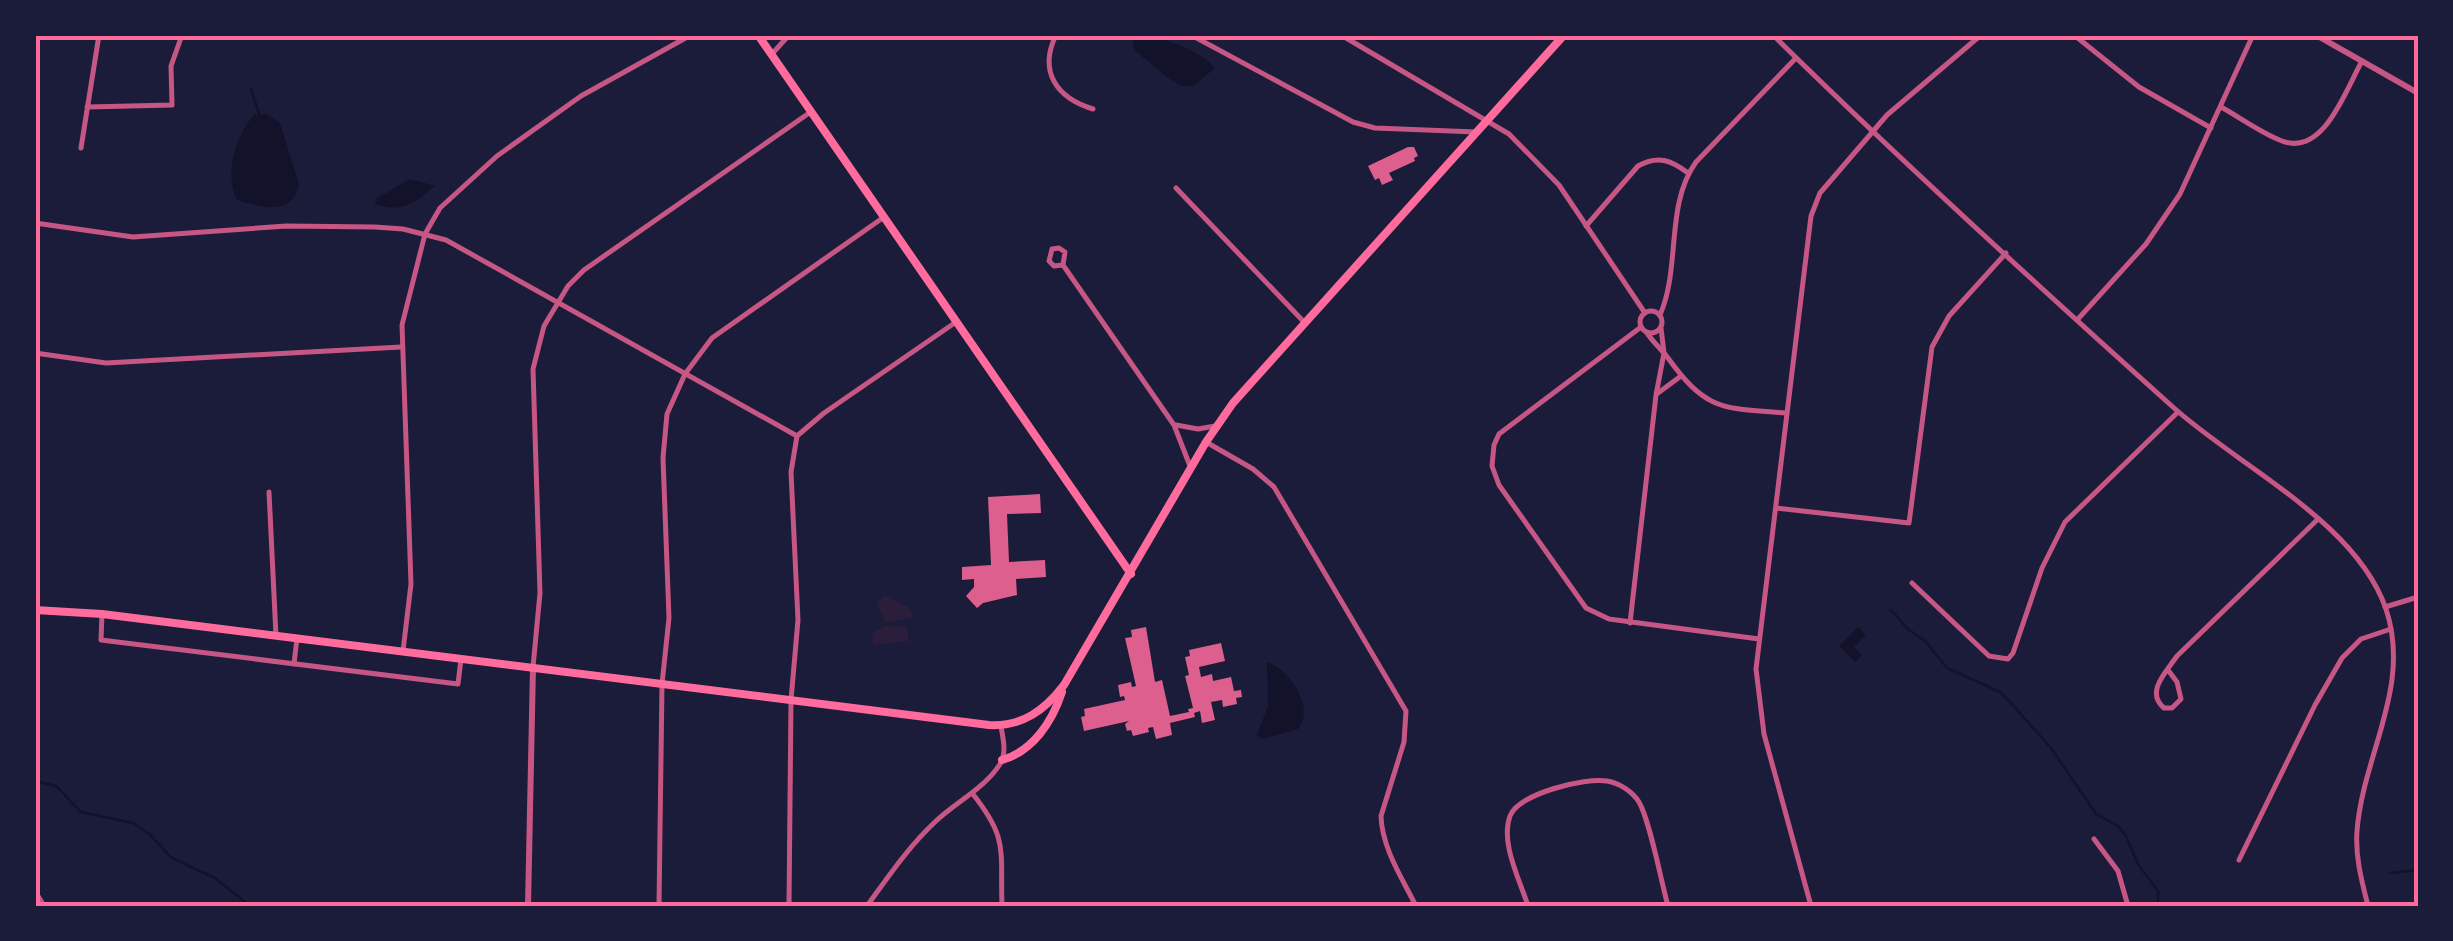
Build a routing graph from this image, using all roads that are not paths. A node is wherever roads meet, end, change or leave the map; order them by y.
1 (99, 35) edge
2 (182, 35) edge
3 (691, 35) edge
4 (758, 35) edge
5 (789, 35) edge
6 (1056, 35) edge
7 (1191, 35) edge
8 (1341, 35) edge
9 (1564, 35) edge
10 (1773, 35) edge
11 (1981, 35) edge
12 (2074, 35) edge
13 (2253, 35) edge
14 (2316, 35) edge
15 (772, 54) junction
16 (1796, 58) junction
17 (2362, 61) junction
18 (2418, 93) edge
19 (2221, 107) junction
20 (88, 108) junction
21 (1093, 110) dead end
22 (812, 111) junction
23 (1487, 119) junction
24 (2211, 128) junction
25 (1874, 130) junction
26 (1476, 132) junction
27 (81, 148) dead end
28 (1688, 173) junction
29 (1176, 188) dead end
30 (884, 216) junction
31 (35, 223) edge
32 (1586, 226) junction
33 (425, 234) junction
34 (2006, 253) junction
35 (1062, 265) dead end
36 (557, 302) junction
37 (1644, 313) junction
38 (1660, 315) junction
39 (2078, 320) junction
40 (957, 321) junction
41 (1304, 322) junction
42 (1641, 327) junction
43 (1661, 328) junction
44 (1647, 332) junction
45 (400, 348) junction
46 (35, 353) edge
47 (1664, 353) junction
48 (685, 374) junction
49 (1680, 376) junction
50 (1656, 395) junction
51 (2178, 412) junction
52 (1786, 413) junction
53 (1174, 425) junction
54 (1218, 425) junction
55 (797, 436) junction
56 (1206, 442) junction
57 (1190, 469) junction
58 (270, 492) dead end
59 (1775, 508) junction
60 (2316, 520) junction
61 (1130, 574) junction
62 (1912, 583) dead end
63 (2418, 596) edge
64 (2385, 606) junction
65 (35, 610) edge
66 (102, 614) junction
67 (1630, 623) junction
68 (2392, 629) junction
69 (276, 636) junction
70 (297, 638) junction
71 (1759, 639) junction
72 (403, 651) junction
73 (461, 659) junction
74 (294, 664) junction
75 (533, 668) junction
76 (2168, 670) junction
77 (662, 684) junction
78 (1064, 686) junction
79 (791, 700) junction
80 (1001, 726) junction
81 (1002, 760) junction
82 (972, 793) junction
83 (2094, 839) dead end
84 (2239, 860) dead end
85 (35, 891) edge
86 (44, 906) edge
87 (528, 906) edge
88 (659, 906) edge
89 (789, 906) edge
90 (867, 906) edge
91 (1002, 906) edge
92 (1416, 906) edge
93 (1528, 906) edge
94 (1668, 906) edge
95 (1811, 906) edge
96 (2128, 906) edge
97 (2368, 906) edge

1 - 20 street
2 - 20 street
3 - 33 street
4 - 15 main road
5 - 15 street
6 - 21 street
7 - 26 street
8 - 23 street
9 - 23 main road
10 - 16 street
11 - 25 street
12 - 24 street
13 - 19 street
14 - 17 street
15 - 22 main road
16 - 25 street
16 - 28 street
17 - 18 street
17 - 19 street
19 - 24 street
20 - 27 street
22 - 30 main road
22 - 36 street
23 - 26 main road
23 - 32 street
24 - 39 street
25 - 34 street
25 - 52 street
26 - 41 main road
28 - 32 street
28 - 38 street
29 - 41 street
30 - 40 main road
30 - 48 street
31 - 33 street
32 - 37 street
33 - 36 street
33 - 45 street
34 - 39 street
34 - 59 street
35 - 53 street
36 - 48 street
36 - 75 street
37 - 38 street
37 - 42 street
38 - 43 street
39 - 51 street
40 - 55 street
40 - 61 main road
41 - 54 main road
42 - 44 street
42 - 67 street
43 - 44 street
43 - 47 street
44 - 47 street
45 - 46 street
45 - 72 street
47 - 49 street
47 - 50 street
48 - 55 street
48 - 77 street
49 - 50 street
49 - 52 street
50 - 67 street
51 - 60 street
51 - 62 street
52 - 59 street
53 - 54 street
53 - 57 street
54 - 56 main road
55 - 79 street
56 - 57 main road
56 - 92 street
57 - 61 main road
58 - 69 street
59 - 71 street
60 - 64 street
60 - 76 street
61 - 78 main road
63 - 64 street
64 - 68 street
65 - 66 main road
66 - 69 main road
66 - 74 street
67 - 71 street
68 - 84 street
68 - 97 street
69 - 70 main road
70 - 72 main road
70 - 74 street
71 - 95 street
72 - 73 main road
73 - 74 street
73 - 75 main road
75 - 77 main road
75 - 87 street
76 - 76 street
77 - 79 main road
77 - 88 street
78 - 80 main road
78 - 81 main road
79 - 80 main road
79 - 89 street
80 - 81 street
81 - 82 street
82 - 90 street
82 - 91 street
83 - 96 street
85 - 86 street
93 - 94 street

